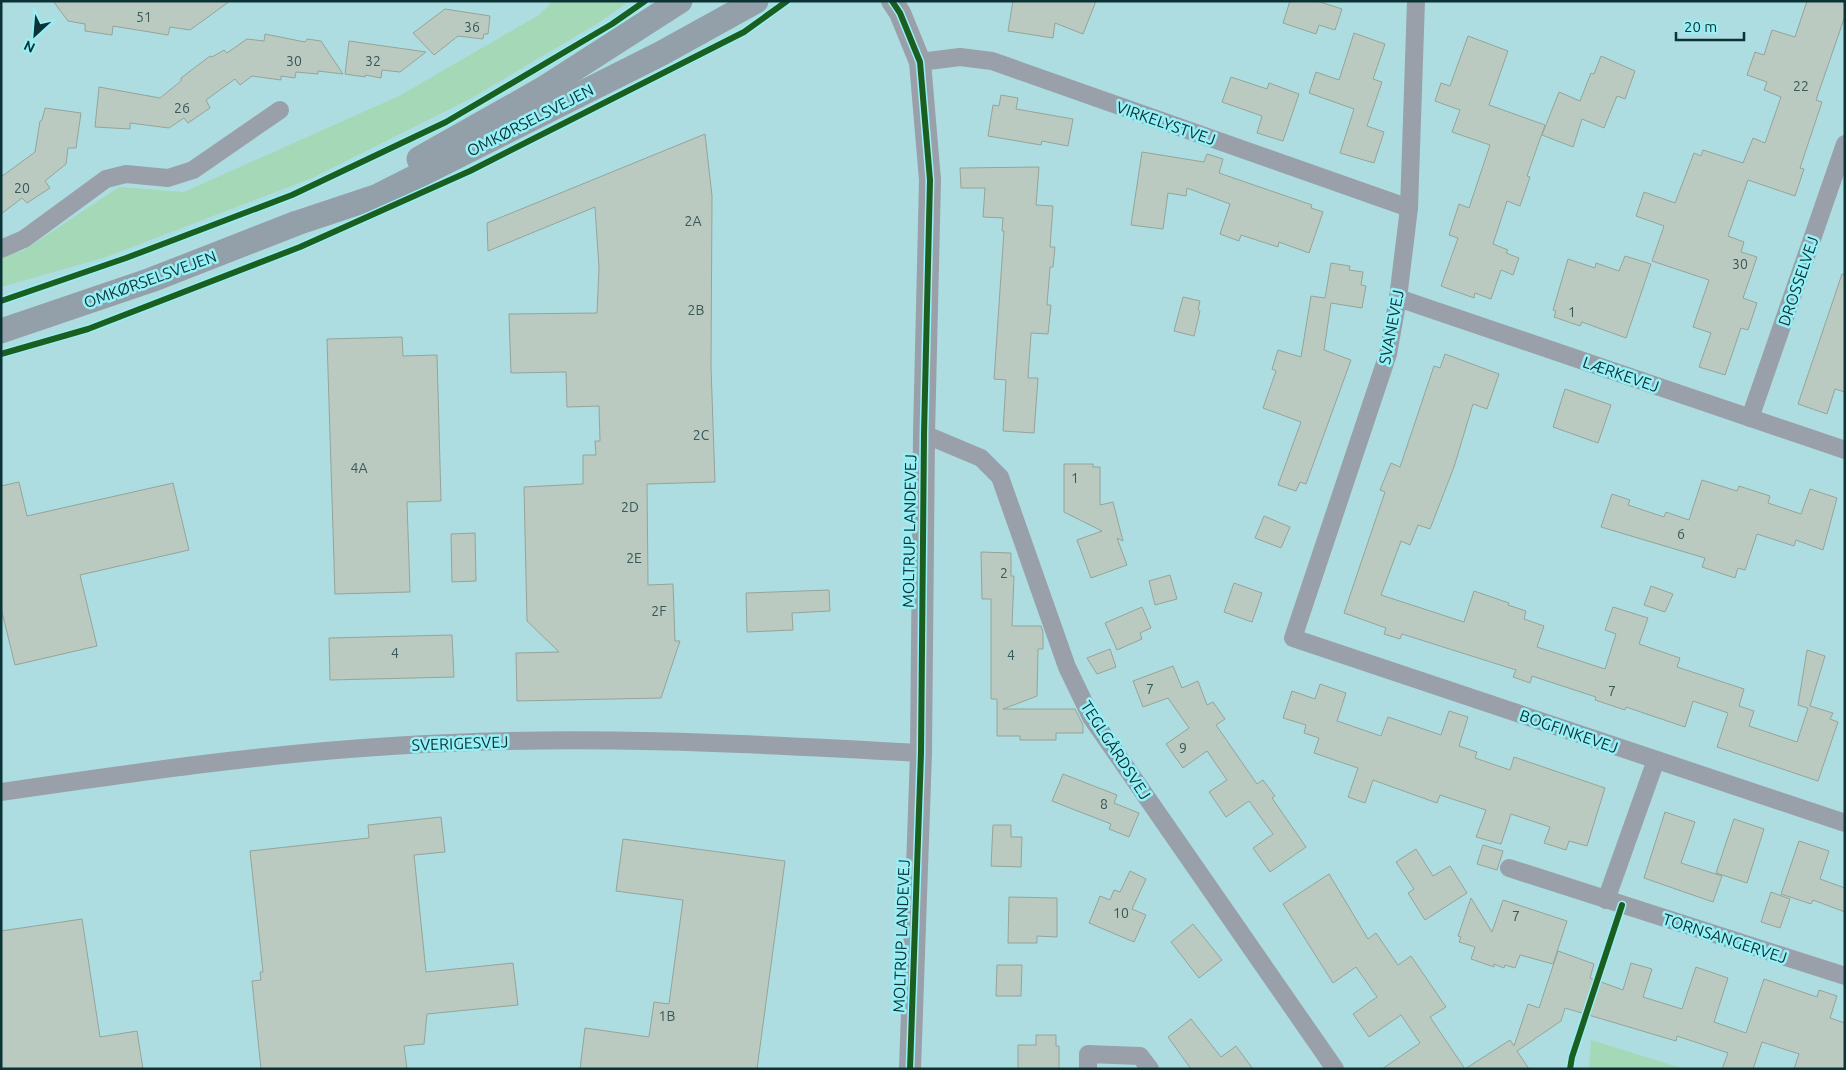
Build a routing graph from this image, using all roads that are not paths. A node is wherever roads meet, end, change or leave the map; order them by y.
1 (680, 1) edge
2 (719, 1) edge
3 (756, 1) edge
4 (892, 1) edge
5 (1416, 1) edge
6 (646, 61) junction
7 (920, 62) junction
8 (280, 110) dead end
9 (1845, 144) edge
10 (1409, 208) junction
11 (297, 223) junction
12 (1, 249) edge
13 (1398, 298) junction
14 (1, 331) edge
15 (1750, 418) junction
16 (924, 434) junction
17 (1845, 450) edge
18 (1293, 638) joint
19 (920, 752) junction
20 (1656, 760) junction
21 (1, 792) edge
22 (1845, 823) edge
23 (1509, 868) dead end
24 (1606, 900) junction
25 (1845, 976) edge
26 (910, 1069) edge
27 (1088, 1069) edge
28 (1150, 1069) edge
29 (1335, 1069) edge

1 - 11 main road, OMKØRSELSVEJEN
2 - 6 main road
3 - 6 main road, OMKØRSELSVEJEN
4 - 7 street, MOLTRUP LANDEVEJ
5 - 10 street, SVANEVEJ
6 - 11 main road, OMKØRSELSVEJEN
7 - 10 street, VIRKELYSTVEJ
7 - 16 street, MOLTRUP LANDEVEJ
8 - 12 street
9 - 15 street, DROSSELVEJ
10 - 13 street, SVANEVEJ
11 - 14 main road, OMKØRSELSVEJEN
13 - 15 street, LÆRKEVEJ
13 - 18 street, SVANEVEJ
15 - 17 street, LÆRKEVEJ
16 - 19 street, MOLTRUP LANDEVEJ
16 - 29 street, TEGLGÅRDSVEJ
18 - 20 street, BOGFINKEVEJ
19 - 21 street, SVERIGESVEJ
19 - 26 street, MOLTRUP LANDEVEJ
20 - 22 street, BOGFINKEVEJ
20 - 24 street
23 - 24 street, TORNSANGERVEJ
24 - 25 street, TORNSANGERVEJ
27 - 28 street

